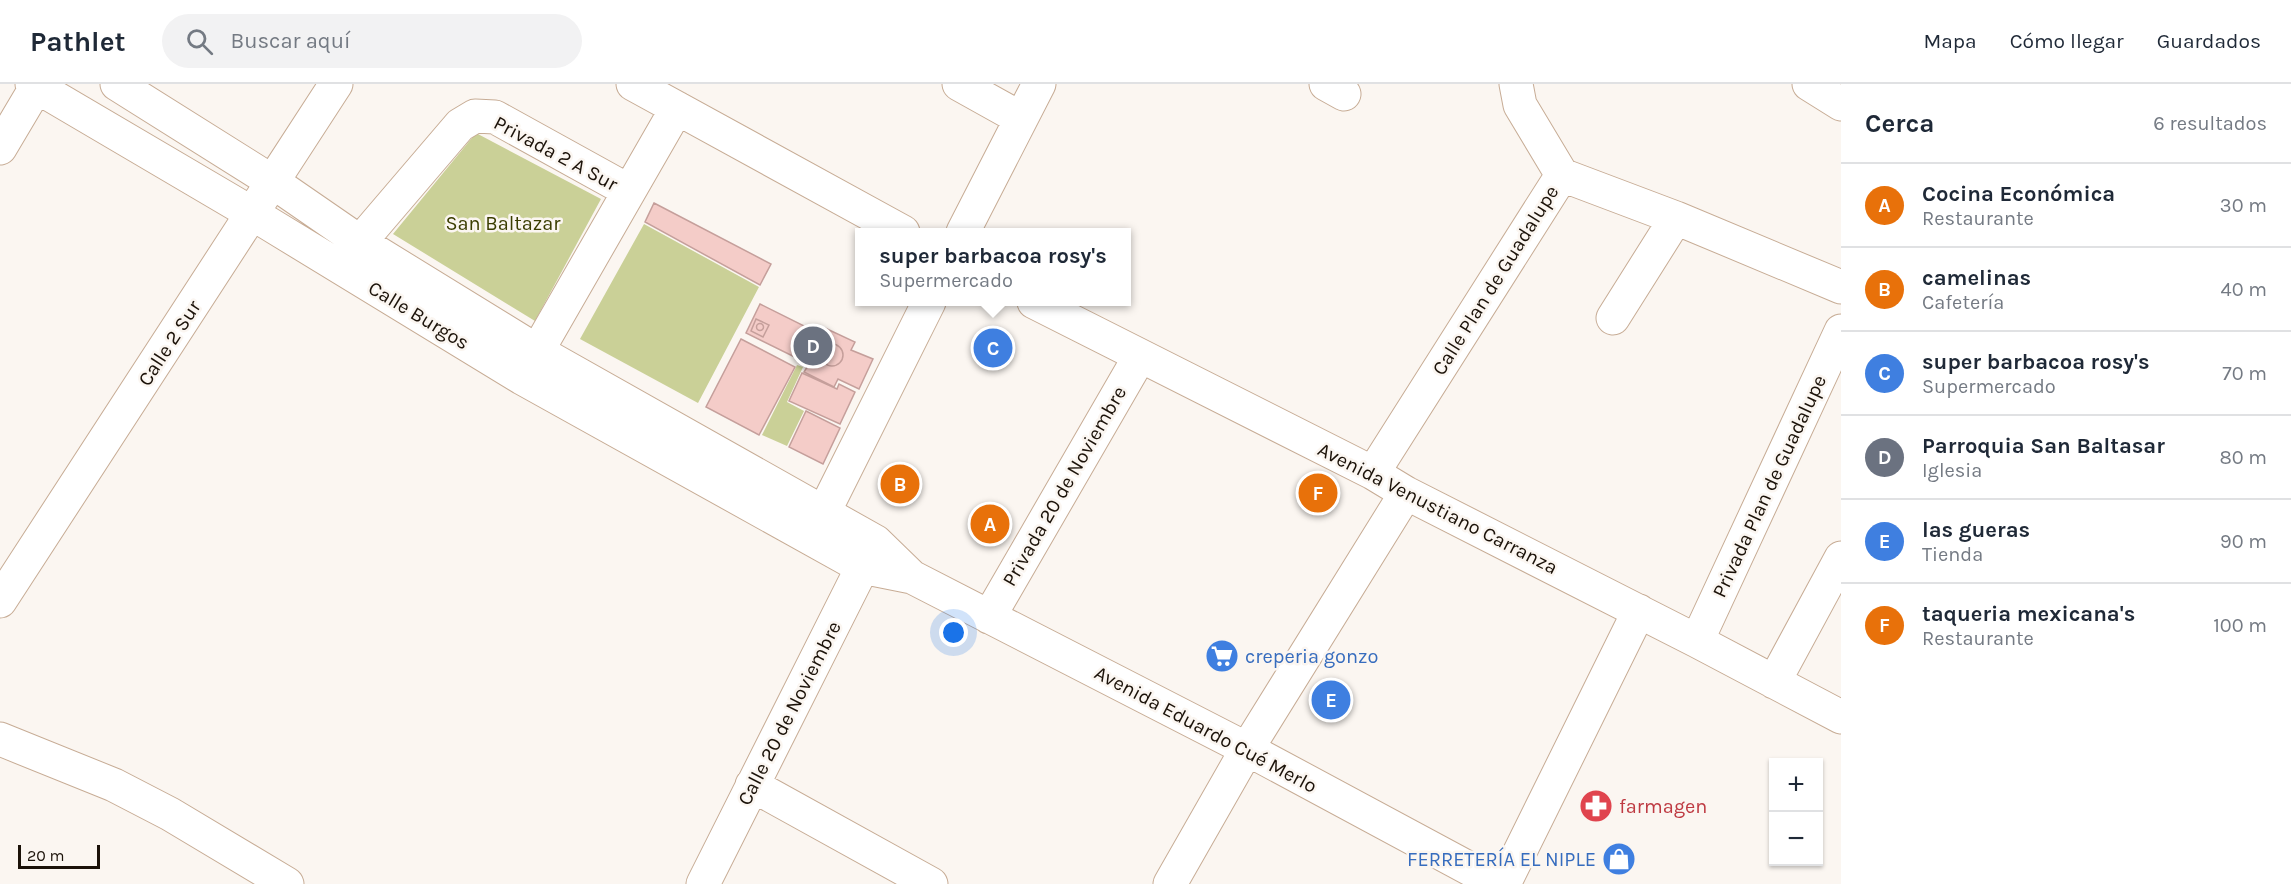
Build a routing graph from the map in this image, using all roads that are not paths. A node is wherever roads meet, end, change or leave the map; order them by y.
1 (117, 84) edge
2 (336, 84) edge
3 (633, 84) edge
4 (959, 84) edge
5 (1033, 84) edge
6 (1039, 84) edge
7 (1516, 84) edge
8 (1809, 84) edge
9 (36, 85) edge
10 (1841, 104) edge
11 (677, 108) junction
12 (1020, 118) junction
13 (0, 148) edge
14 (1562, 175) junction
15 (273, 182) junction
16 (628, 190) junction
17 (253, 214) junction
18 (1676, 218) junction
19 (896, 228) edge
20 (965, 228) edge
21 (360, 242) junction
22 (1841, 287) edge
23 (926, 306) edge
24 (1042, 306) edge
25 (1613, 318) dead end
26 (1841, 331) edge
27 (1140, 356) junction
28 (530, 365) junction
29 (1373, 473) junction
30 (1406, 493) junction
31 (817, 526) junction
32 (869, 555) junction
33 (1841, 558) edge
34 (0, 601) edge
35 (1639, 611) junction
36 (989, 617) junction
37 (1697, 641) junction
38 (1774, 682) junction
39 (1841, 717) edge
40 (0, 739) edge
41 (1247, 749) junction
42 (752, 785) junction
43 (287, 884) edge
44 (703, 884) edge
45 (931, 884) edge
46 (1170, 884) edge
47 (1498, 884) edge
48 (1504, 884) edge

1 - 15 street, Calle Burgos
2 - 15 street, Calle 2 Sur
3 - 11 street
4 - 12 street
5 - 12 street
6 - 12 street
7 - 14 street, Calle Plan de Guadalupe
8 - 10 street
9 - 13 street
9 - 17 street, Calle Burgos
11 - 16 street
11 - 19 street
12 - 20 street
14 - 18 street
14 - 29 street, Calle Plan de Guadalupe
15 - 17 street, Calle 2 Sur
15 - 21 street, Calle Burgos
16 - 21 street, Privada 2 A Sur
16 - 28 street
17 - 28 street, Calle Burgos
17 - 34 street, Calle 2 Sur
18 - 22 street
18 - 25 street
21 - 28 street, Calle Burgos
23 - 31 street
24 - 27 street, Avenida Venustiano Carranza
26 - 37 street, Privada Plan de Guadalupe
27 - 29 street, Avenida Venustiano Carranza
27 - 36 street, Privada 20 de Noviembre
28 - 31 street, Calle Burgos
29 - 30 street, Avenida Venustiano Carranza
30 - 35 street, Avenida Venustiano Carranza
30 - 41 street
31 - 32 street, Avenida Eduardo Cué Merlo
32 - 36 street, Avenida Eduardo Cué Merlo
32 - 42 street, Calle 20 de Noviembre
33 - 38 street
35 - 37 street, Avenida Venustiano Carranza
35 - 48 street
36 - 41 street, Avenida Eduardo Cué Merlo
37 - 38 street, Avenida Venustiano Carranza
38 - 39 street, Avenida Venustiano Carranza
40 - 43 street
41 - 46 street
41 - 47 street, Avenida Eduardo Cué Merlo
42 - 44 street, Calle 20 de Noviembre
42 - 45 street

